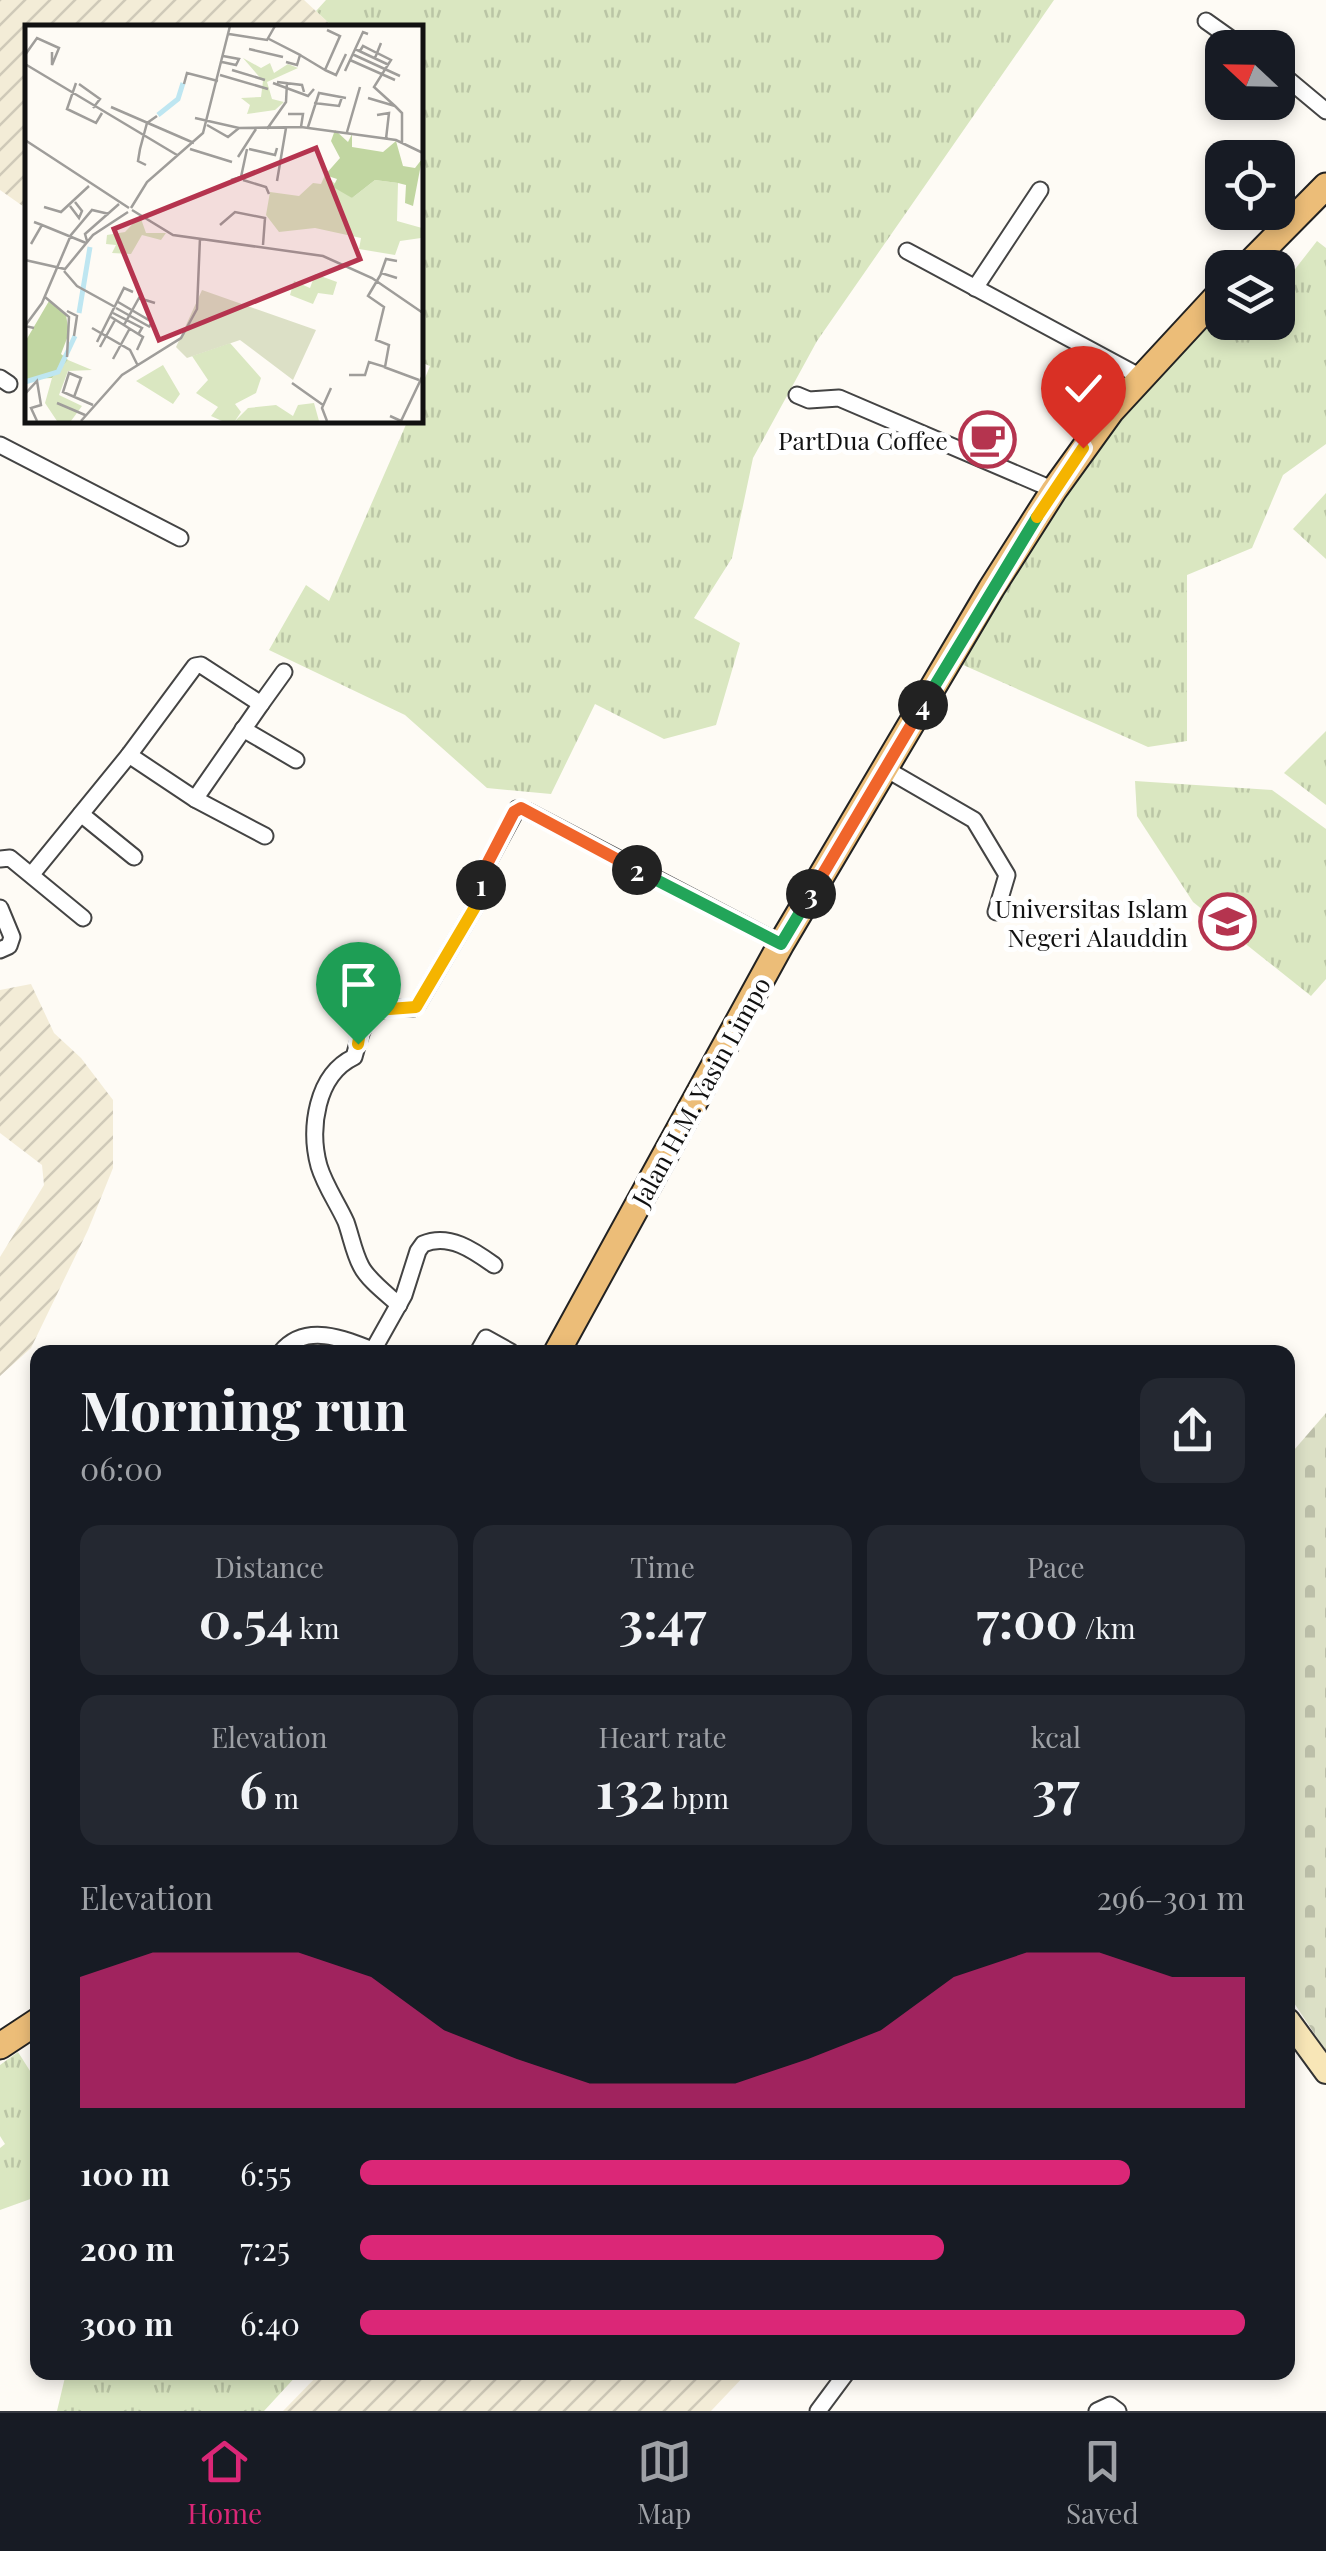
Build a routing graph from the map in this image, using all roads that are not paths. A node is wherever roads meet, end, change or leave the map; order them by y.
1 (1206, 21) dead end
2 (1219, 30) edge
3 (1295, 85) edge
4 (1326, 111) edge
5 (1326, 186) edge
6 (1040, 190) dead end
7 (1264, 250) edge
8 (907, 252) dead end
9 (975, 288) junction
10 (1205, 309) edge
11 (1141, 377) junction
12 (798, 395) dead end
13 (0, 445) edge
14 (1054, 490) junction
15 (180, 538) dead end
16 (284, 672) dead end
17 (262, 704) junction
18 (243, 729) junction
19 (129, 755) junction
20 (296, 760) dead end
21 (886, 768) junction
22 (195, 798) junction
23 (81, 814) junction
24 (264, 836) dead end
25 (134, 858) dead end
26 (0, 859) edge
27 (32, 874) junction
28 (0, 908) edge
29 (996, 912) dead end
30 (83, 918) dead end
31 (781, 944) junction
32 (0, 950) edge
33 (494, 1265) dead end
34 (399, 1305) junction
35 (289, 1345) edge
36 (350, 1345) edge
37 (378, 1345) edge
38 (561, 1345) edge
39 (30, 2026) edge
40 (1295, 2030) edge
41 (0, 2046) edge
42 (1326, 2072) edge
43 (841, 2380) edge
44 (818, 2411) edge
45 (1097, 2411) edge
46 (1118, 2411) edge

1 - 2 street
3 - 4 street
5 - 7 main road
6 - 9 street
8 - 9 street
9 - 11 street
10 - 11 main road, Jalan H.M. Yasin Limpo
11 - 14 main road, Jalan H.M. Yasin Limpo
12 - 14 street
13 - 15 street
14 - 21 main road, Jalan H.M. Yasin Limpo
16 - 17 street
17 - 18 street
17 - 19 street
18 - 20 street
18 - 22 street
19 - 22 street
19 - 23 street
21 - 29 street
21 - 31 main road, Jalan H.M. Yasin Limpo
22 - 24 street
23 - 25 street
23 - 27 street
26 - 27 street
27 - 30 street
28 - 32 street
31 - 34 street
31 - 38 main road, Jalan H.M. Yasin Limpo
33 - 34 street
34 - 37 street
35 - 36 street
39 - 41 main road
40 - 42 street
43 - 44 street
45 - 46 street

